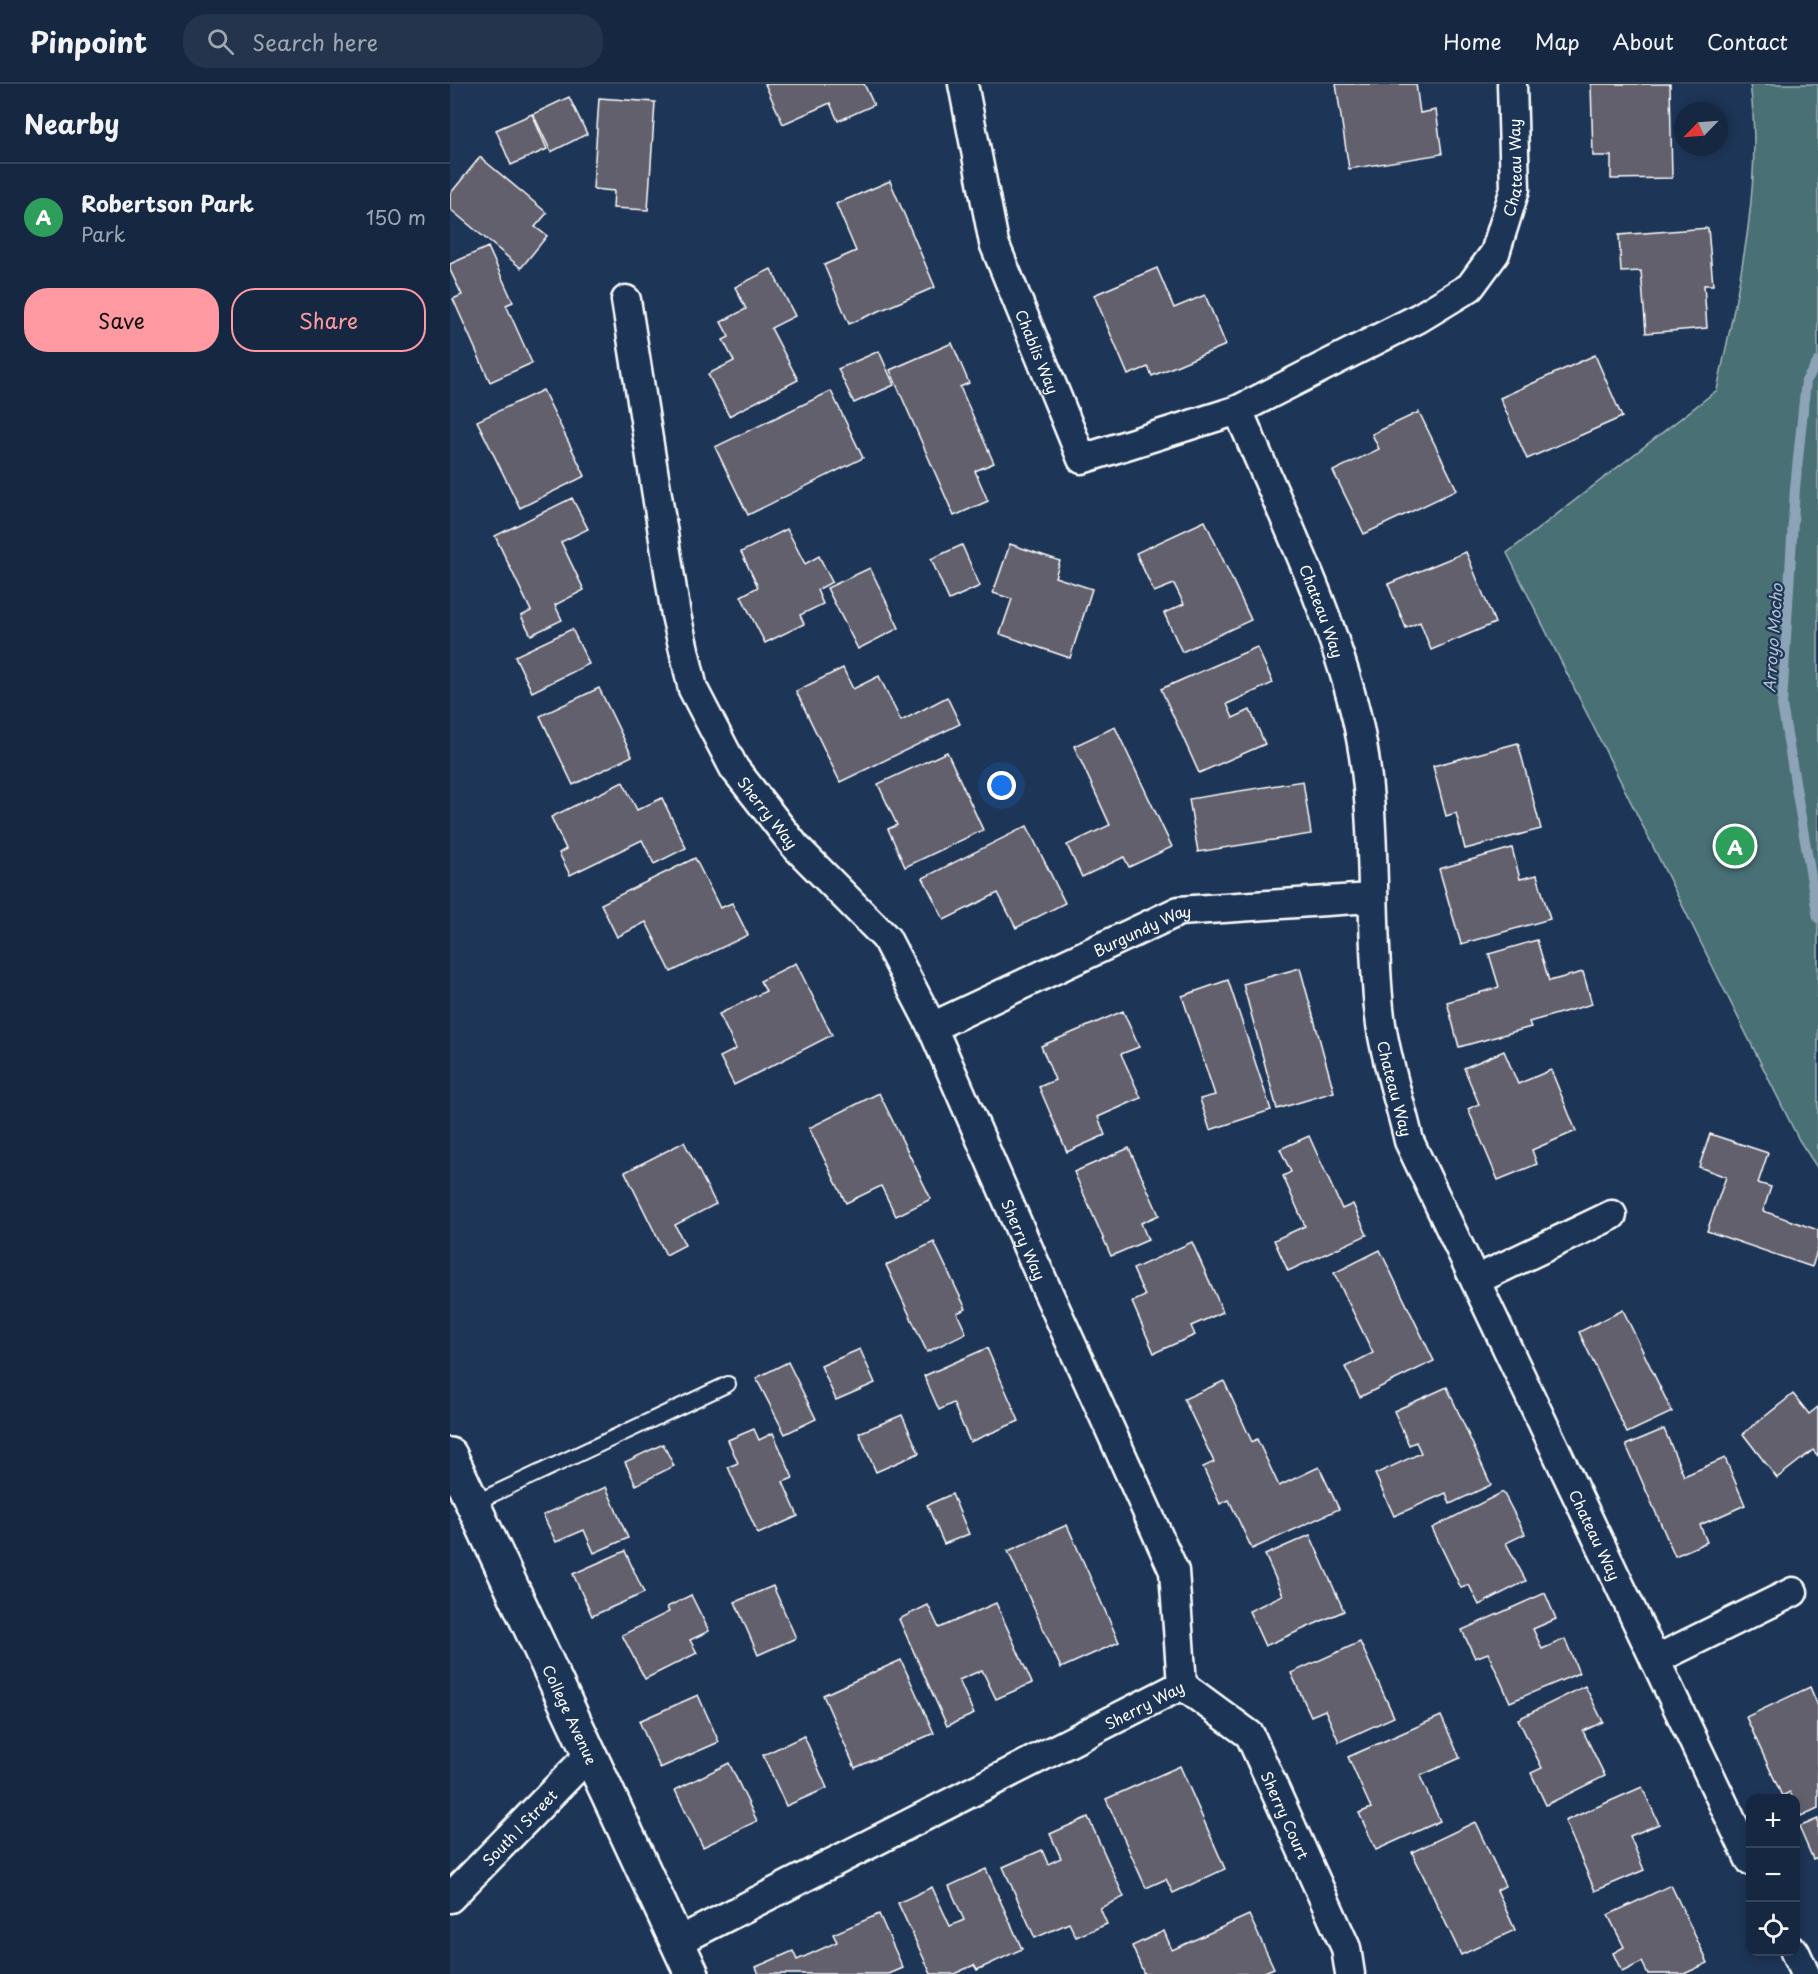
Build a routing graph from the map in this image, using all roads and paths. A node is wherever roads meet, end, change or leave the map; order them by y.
1 (963, 84) edge
2 (1512, 84) edge
3 (626, 300) dead end
4 (1238, 410) junction
5 (1371, 898) junction
6 (932, 1027) junction
7 (1612, 1215) dead end
8 (1476, 1280) junction
9 (728, 1384) dead end
10 (450, 1455) edge
11 (472, 1504) junction
12 (1793, 1592) dead end
13 (1654, 1660) junction
14 (1182, 1686) junction
15 (589, 1755) junction
16 (1746, 1852) edge
17 (450, 1898) edge
18 (677, 1942) junction
19 (1797, 1956) edge
20 (692, 1974) edge
21 (1350, 1974) edge
22 (1805, 1974) edge

1 - 4 street, Chablis Way
2 - 4 street, Chateau Way
3 - 6 street, Sherry Way
4 - 5 street, Chateau Way
5 - 6 street, Burgundy Way
5 - 8 street, Chateau Way
6 - 14 street, Sherry Way
7 - 8 street
8 - 13 street, Chateau Way
9 - 11 lane
10 - 11 street, College Avenue
11 - 15 street, College Avenue
12 - 13 street
13 - 16 street, Chateau Way
14 - 18 street, Sherry Way
14 - 21 street, Sherry Court
15 - 17 street, South I Street
15 - 18 street, College Avenue
18 - 20 street, College Avenue
19 - 22 street

